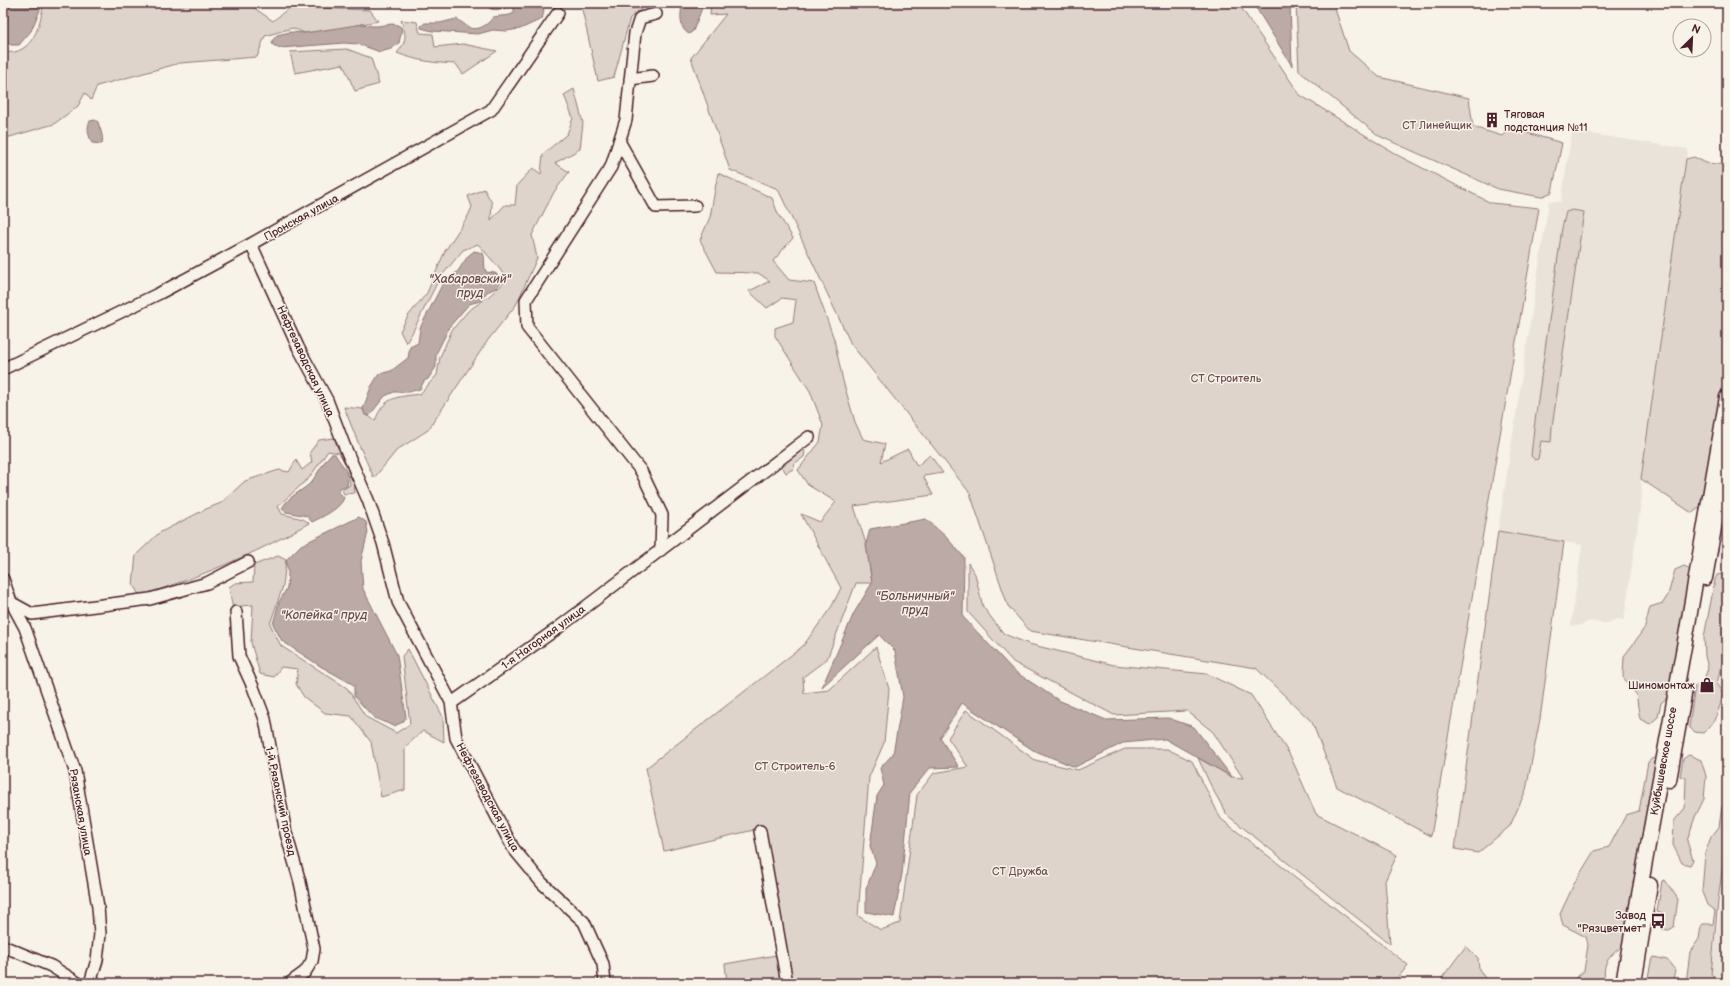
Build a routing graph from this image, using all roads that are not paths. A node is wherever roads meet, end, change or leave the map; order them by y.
1 (558, 13) dead end
2 (656, 14) dead end
3 (653, 76) dead end
4 (630, 79) junction
5 (619, 141) junction
6 (695, 206) dead end
7 (251, 244) junction
8 (3, 369) edge
9 (1727, 397) edge
10 (809, 437) dead end
11 (1727, 456) edge
12 (661, 550) junction
13 (248, 562) dead end
14 (3, 579) edge
15 (7, 603) edge
16 (236, 612) dead end
17 (451, 702) junction
18 (760, 830) dead end
19 (3, 946) edge
20 (78, 983) edge
21 (90, 983) edge
22 (290, 983) edge
23 (605, 983) edge
24 (787, 983) edge
25 (1623, 983) edge
26 (1634, 983) edge

1 - 7 street, Пронская улица
2 - 4 street
3 - 4 street
4 - 5 street
5 - 6 street
5 - 12 street
7 - 8 street, Пронская улица
7 - 17 street, Нефтезаводская улица
9 - 25 main road, Куйбышевское шоссе
10 - 12 street, 1-я Нагорная улица
11 - 26 main road, Куйбышевское шоссе
12 - 17 street, 1-я Нагорная улица
13 - 15 street
14 - 15 street, Рязанская улица
15 - 21 street, Рязанская улица
16 - 22 street, 1-й Рязанский проезд
17 - 23 street, Нефтезаводская улица
18 - 24 street
19 - 20 street

